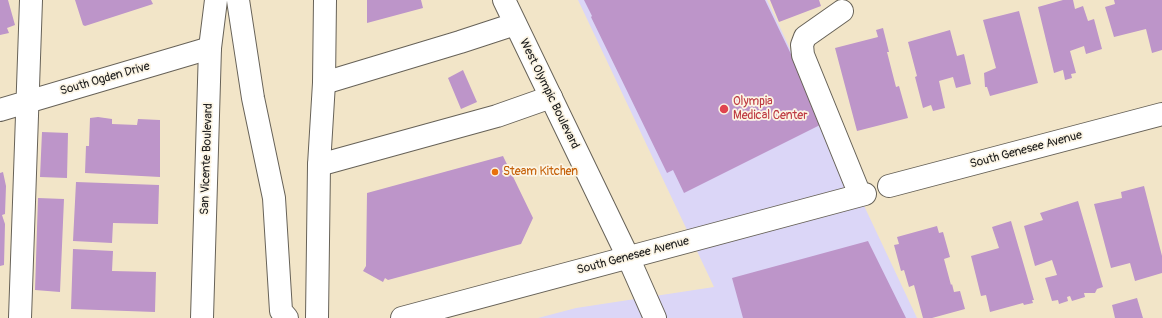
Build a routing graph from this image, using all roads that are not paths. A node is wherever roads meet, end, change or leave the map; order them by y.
1 (31, 0) edge
2 (216, 0) edge
3 (238, 0) edge
4 (324, 0) edge
5 (504, 0) edge
6 (842, 11) dead end
7 (515, 24) junction
8 (210, 48) junction
9 (324, 83) junction
10 (551, 97) junction
11 (28, 102) junction
12 (0, 110) edge
13 (1162, 114) edge
14 (319, 165) junction
15 (889, 186) dead end
16 (628, 257) junction
17 (20, 318) edge
18 (202, 318) edge
19 (287, 318) edge
20 (317, 318) edge
21 (402, 318) edge
22 (655, 318) edge

1 - 11 main road
2 - 8 main road, San Vicente Boulevard
3 - 19 main road
4 - 9 main road
5 - 7 main road, West Olympic Boulevard
6 - 16 main road, South Genesee Avenue
7 - 9 main road
7 - 10 main road, West Olympic Boulevard
8 - 11 main road, South Ogden Drive
8 - 18 main road, San Vicente Boulevard
9 - 14 main road
10 - 14 main road
10 - 16 main road, West Olympic Boulevard
11 - 12 main road, South Ogden Drive
11 - 17 main road
13 - 15 main road, South Genesee Avenue
14 - 20 main road
16 - 21 main road, South Genesee Avenue
16 - 22 main road, West Olympic Boulevard

